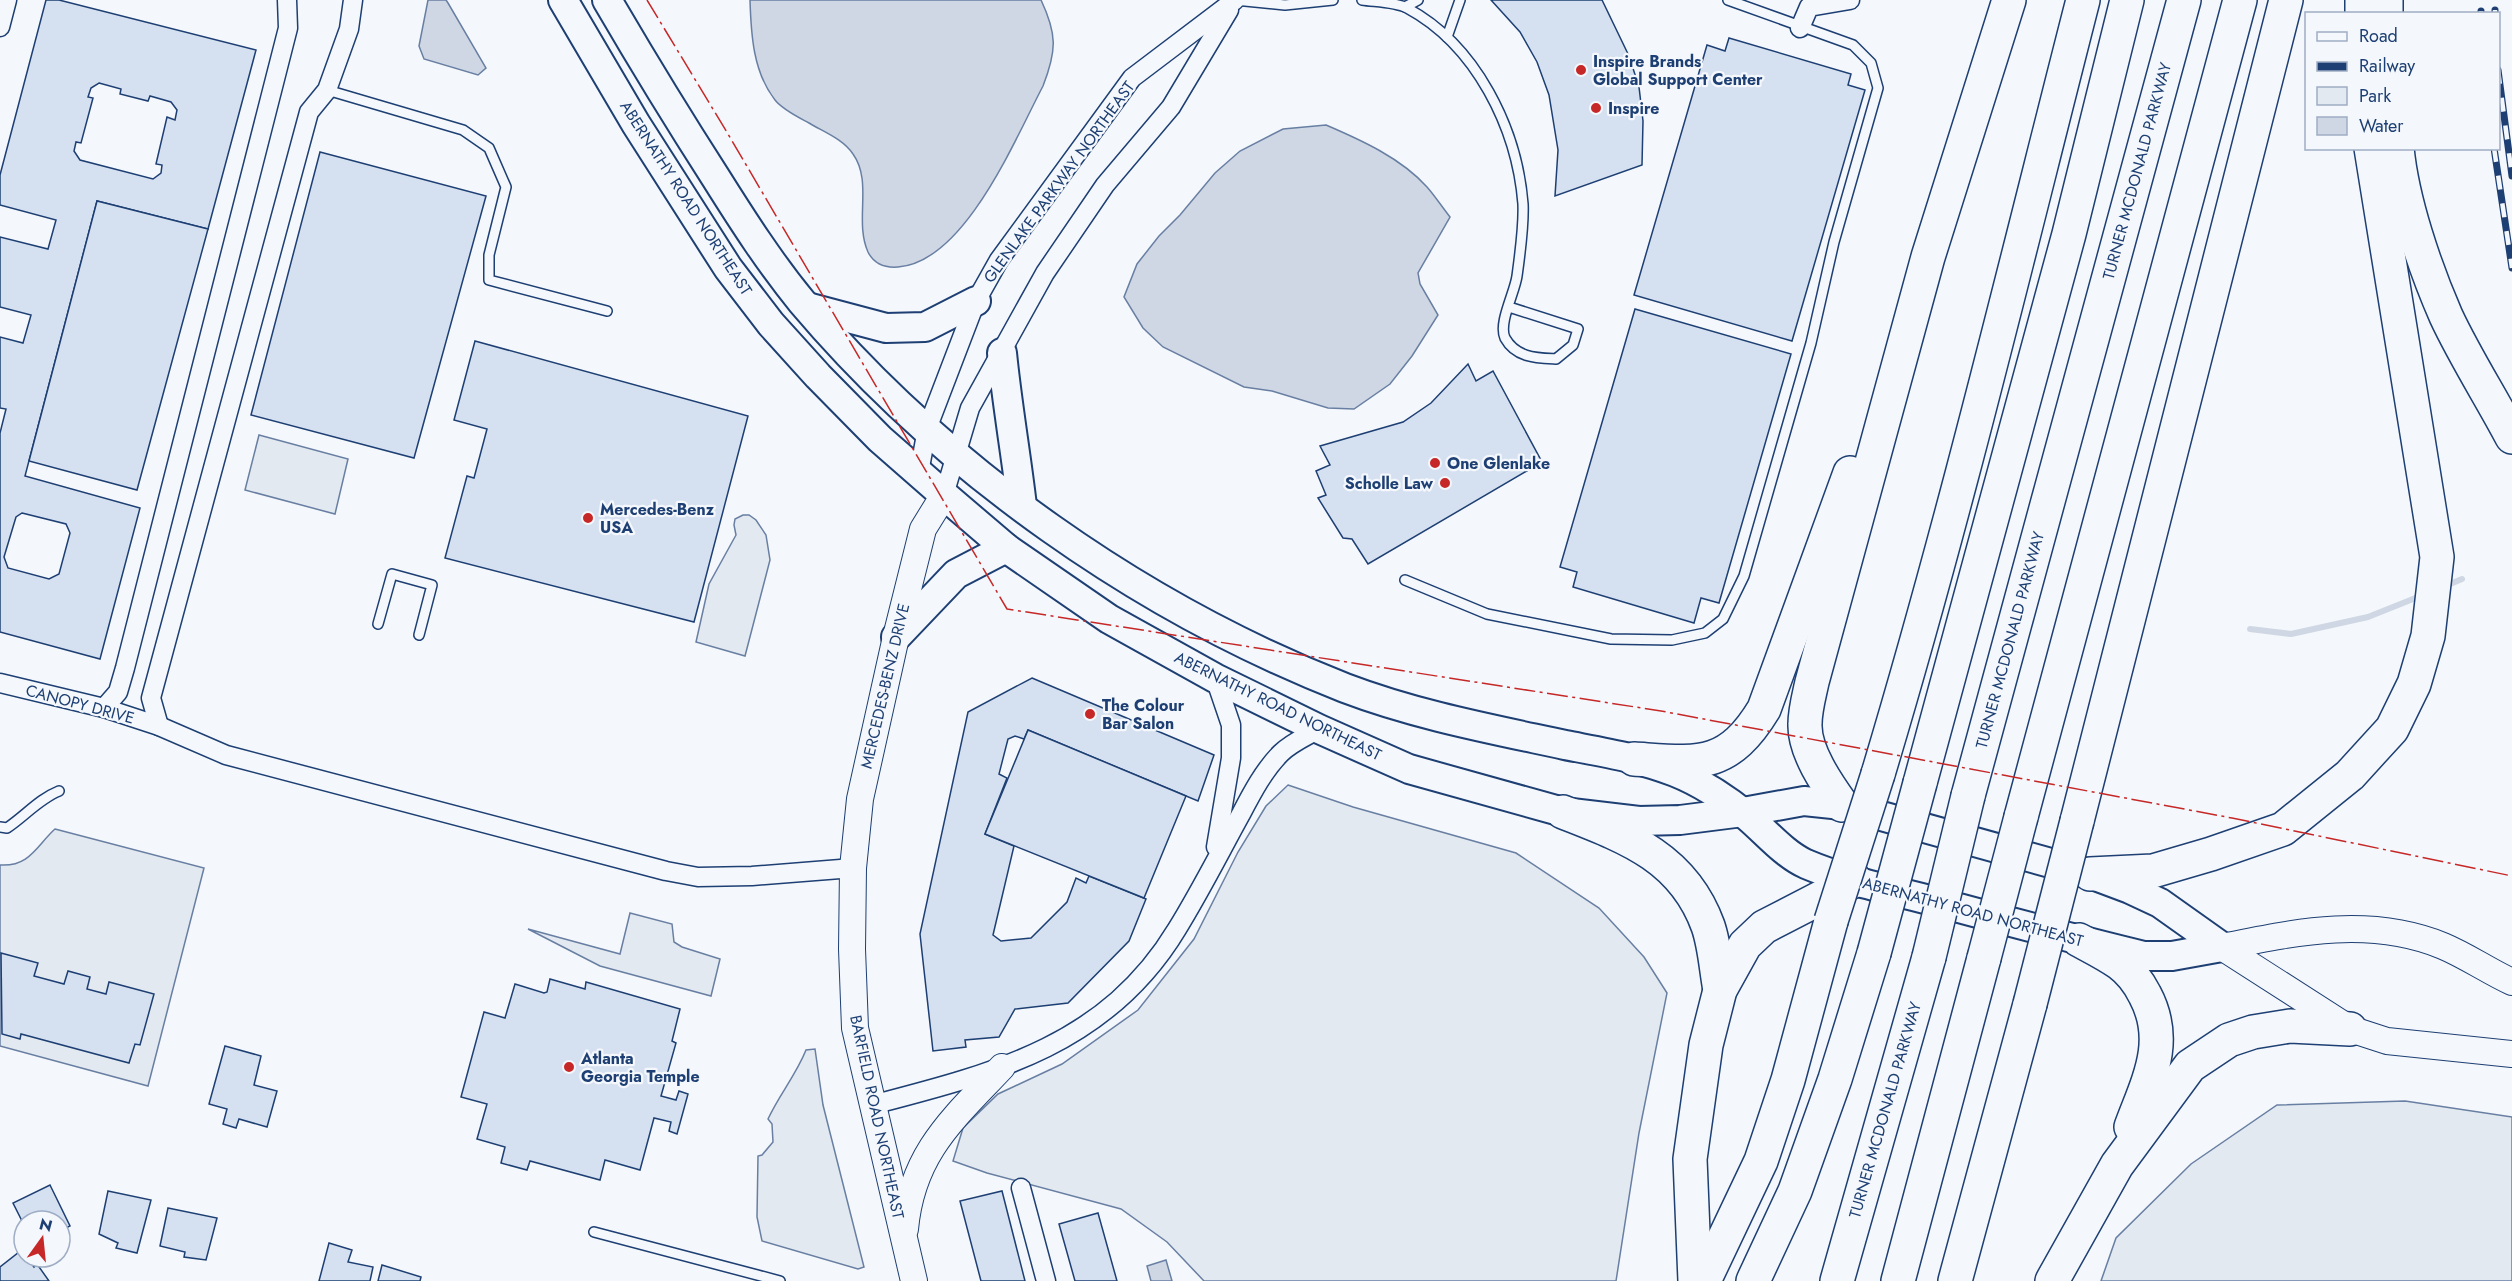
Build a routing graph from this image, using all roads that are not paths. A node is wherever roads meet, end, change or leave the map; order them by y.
1 (7, 0) edge
2 (287, 0) edge
3 (353, 0) edge
4 (563, 0) edge
5 (607, 0) edge
6 (1235, 0) edge
7 (1333, 0) edge
8 (1362, 0) edge
9 (1418, 0) edge
10 (1460, 0) edge
11 (1728, 0) edge
12 (1850, 0) edge
13 (2009, 0) edge
14 (2083, 0) edge
15 (2127, 0) edge
16 (2184, 0) edge
17 (2241, 0) edge
18 (2286, 0) edge
19 (1405, 7) junction
20 (0, 27) edge
21 (1800, 28) junction
22 (1447, 37) junction
23 (327, 90) junction
24 (2371, 150) edge
25 (2397, 150) edge
26 (1928, 257) junction
27 (976, 301) junction
28 (807, 307) junction
29 (1509, 307) junction
30 (607, 311) dead end
31 (1002, 353) junction
32 (927, 429) junction
33 (2512, 437) edge
34 (955, 454) junction
35 (919, 473) junction
36 (944, 495) junction
37 (1022, 506) junction
38 (923, 529) junction
39 (1006, 548) junction
40 (1405, 580) dead end
41 (378, 624) dead end
42 (419, 635) dead end
43 (896, 637) junction
44 (1215, 678) junction
45 (0, 683) edge
46 (104, 708) junction
47 (159, 726) junction
48 (1319, 729) junction
49 (1634, 759) junction
50 (59, 791) dead end
51 (1842, 805) junction
52 (1563, 812) junction
53 (1743, 812) junction
54 (0, 827) edge
55 (854, 856) junction
56 (1214, 861) junction
57 (2090, 874) junction
58 (1855, 880) junction
59 (2079, 940) junction
60 (2222, 947) junction
61 (2512, 982) edge
62 (1720, 990) junction
63 (2349, 1029) junction
64 (2512, 1054) edge
65 (1002, 1067) junction
66 (872, 1105) junction
67 (2117, 1165) junction
68 (1021, 1188) dead end
69 (594, 1232) dead end
70 (904, 1244) junction
71 (780, 1281) edge
72 (914, 1281) edge
73 (1046, 1281) edge
74 (1695, 1281) edge
75 (1704, 1281) edge
76 (1753, 1281) edge
77 (1838, 1281) edge
78 (1898, 1281) edge
79 (1955, 1281) edge
80 (2052, 1281) edge

1 - 20 street
2 - 46 street
3 - 23 street
4 - 35 main road, ABERNATHY ROAD NORTHEAST
5 - 28 main road, ABERNATHY ROAD NORTHEAST
6 - 7 lane
6 - 27 street, GLENLAKE PARKWAY NORTHEAST
6 - 31 street
8 - 19 lane
9 - 19 lane
10 - 22 lane
11 - 21 lane
12 - 21 street
13 - 26 highway
14 - 75 highway, bridge
15 - 76 highway, bridge
16 - 77 highway, TURNER MCDONALD PARKWAY, bridge
17 - 78 highway, bridge
18 - 79 highway, bridge
19 - 22 lane
21 - 40 lane
22 - 29 lane
23 - 30 lane
23 - 47 street
24 - 57 highway
25 - 33 highway
26 - 49 highway
26 - 51 highway
27 - 28 main road
27 - 32 street, GLENLAKE PARKWAY NORTHEAST
28 - 32 main road, ABERNATHY ROAD NORTHEAST
29 - 29 lane
31 - 34 street
31 - 37 main road
32 - 34 main road, ABERNATHY ROAD NORTHEAST
32 - 35 street, GLENLAKE PARKWAY NORTHEAST
34 - 36 street
34 - 37 main road, ABERNATHY ROAD NORTHEAST
35 - 36 main road, ABERNATHY ROAD NORTHEAST
35 - 38 street, MERCEDES-BENZ DRIVE
36 - 38 street, MERCEDES-BENZ DRIVE
36 - 39 main road, ABERNATHY ROAD NORTHEAST
37 - 49 main road, ABERNATHY ROAD NORTHEAST
38 - 43 street, MERCEDES-BENZ DRIVE
39 - 43 main road
39 - 44 main road, ABERNATHY ROAD NORTHEAST
41 - 42 lane
43 - 55 street, MERCEDES-BENZ DRIVE
44 - 48 main road, ABERNATHY ROAD NORTHEAST
44 - 56 street
45 - 46 street, CANOPY DRIVE
46 - 47 street, CANOPY DRIVE
47 - 55 street, CANOPY DRIVE
48 - 52 main road, ABERNATHY ROAD NORTHEAST
48 - 56 street
49 - 53 main road, ABERNATHY ROAD NORTHEAST
50 - 54 lane
51 - 53 main road, ABERNATHY ROAD NORTHEAST
51 - 57 main road, ABERNATHY ROAD NORTHEAST
52 - 53 main road, ABERNATHY ROAD NORTHEAST
52 - 62 highway
53 - 58 main road, ABERNATHY ROAD NORTHEAST
55 - 66 street, BARFIELD ROAD NORTHEAST
56 - 65 street
57 - 60 main road, ABERNATHY ROAD NORTHEAST
58 - 59 main road, ABERNATHY ROAD NORTHEAST
58 - 62 highway
59 - 60 main road, ABERNATHY ROAD NORTHEAST
59 - 67 highway
60 - 61 street, ABERNATHY ROAD NORTHEAST
60 - 63 street, ABERNATHY ROAD NORTHEAST
62 - 74 highway
63 - 64 street, ABERNATHY ROAD NORTHEAST
63 - 67 highway
65 - 66 street
65 - 70 street
66 - 70 street, BARFIELD ROAD NORTHEAST
67 - 80 highway
68 - 73 street
69 - 71 lane
70 - 72 street, BARFIELD ROAD NORTHEAST

